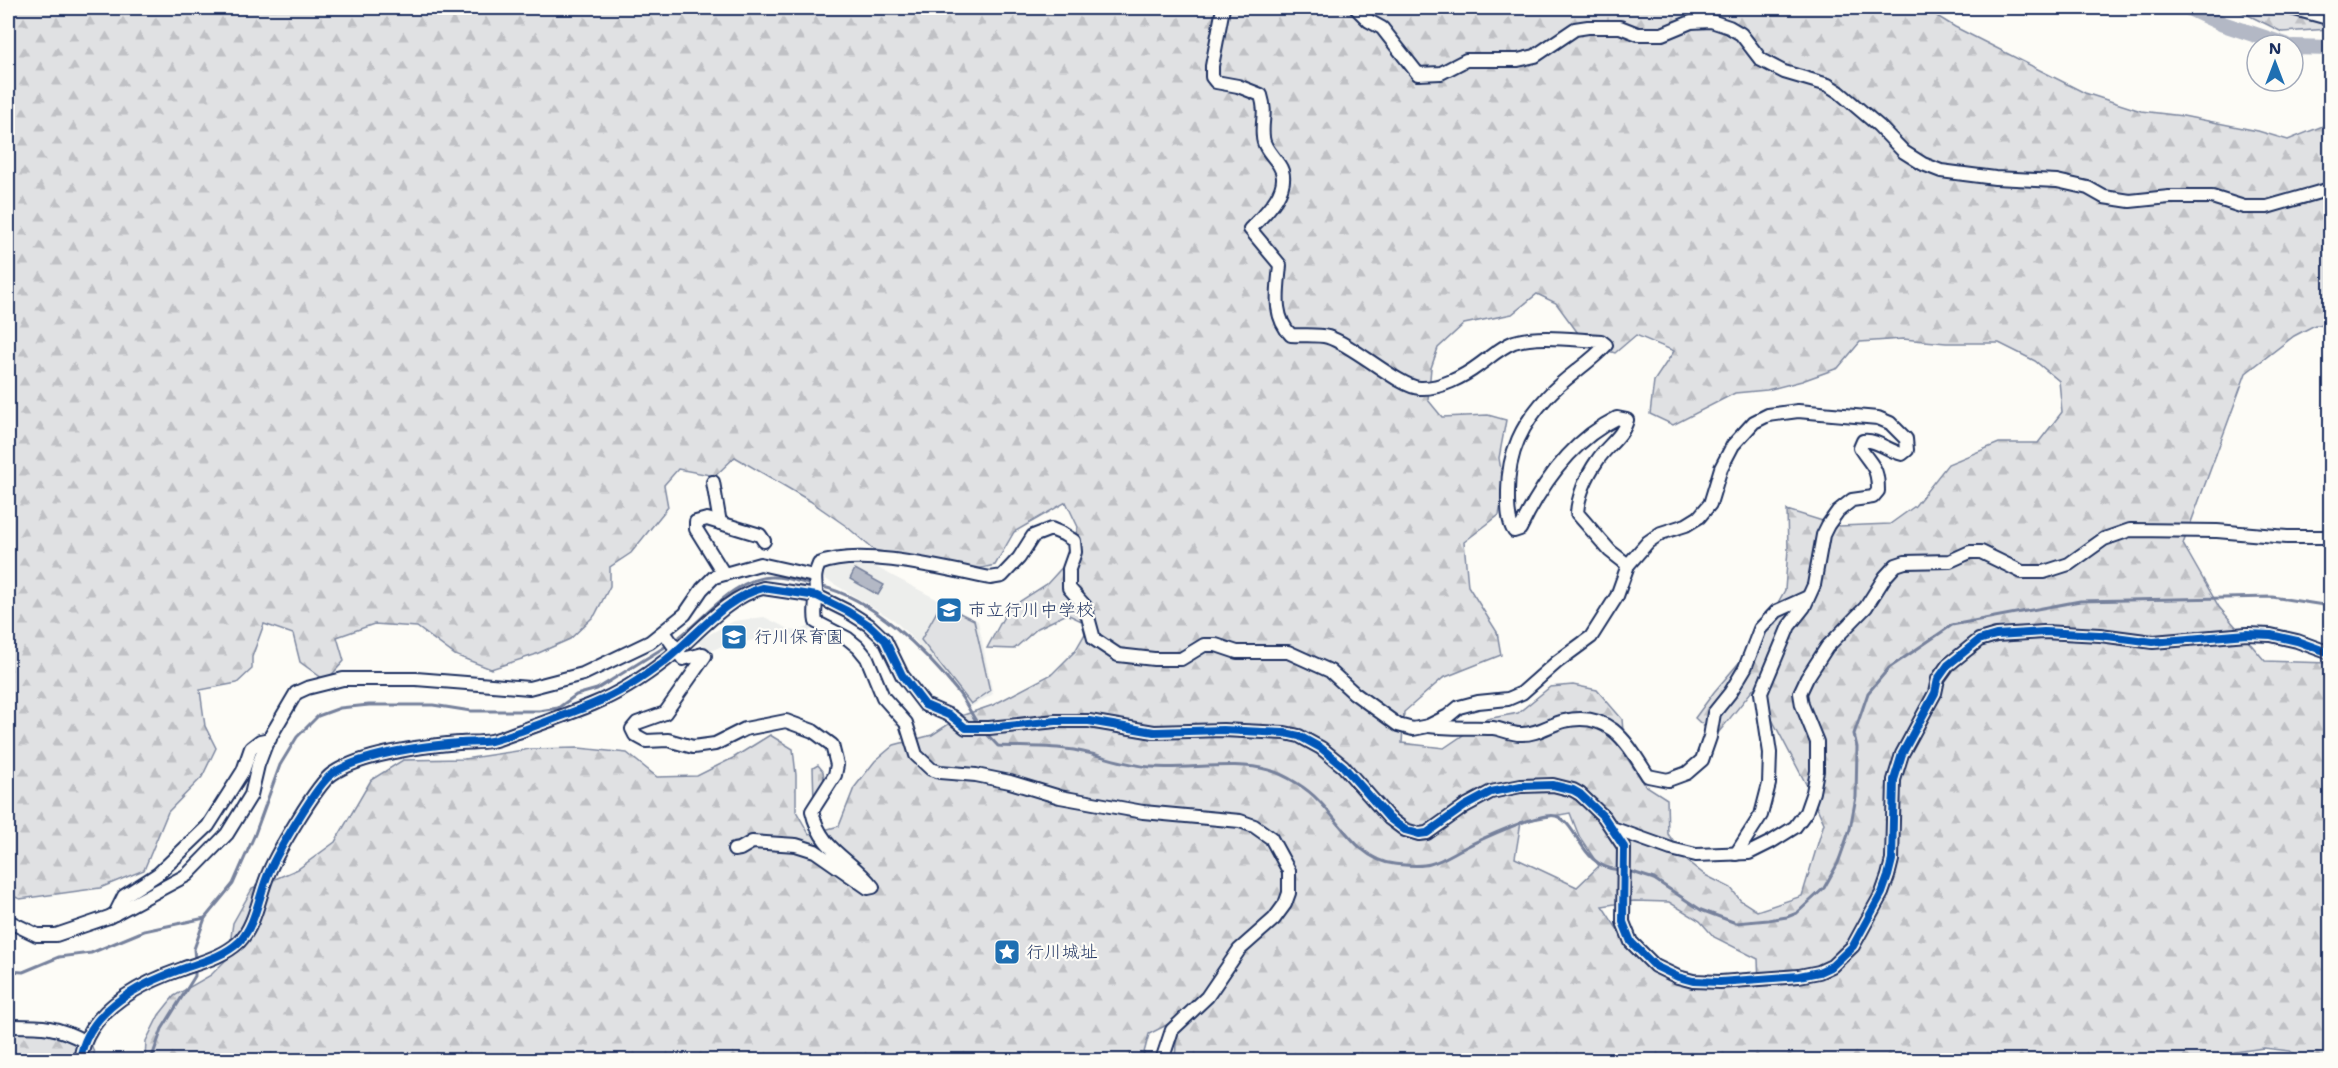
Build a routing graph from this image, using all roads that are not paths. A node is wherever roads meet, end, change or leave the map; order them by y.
1 (1223, 8) edge
2 (1356, 8) edge
3 (2290, 8) edge
4 (2331, 16) edge
5 (2331, 189) edge
6 (713, 482) dead end
7 (720, 523) junction
8 (2331, 535) edge
9 (764, 541) dead end
10 (1628, 565) junction
11 (724, 574) junction
12 (814, 576) junction
13 (817, 596) junction
14 (1808, 597) junction
15 (664, 632) junction
16 (677, 650) junction
17 (2331, 653) edge
18 (1428, 726) junction
19 (270, 739) junction
20 (1612, 828) junction
21 (734, 850) dead end
22 (1736, 854) junction
23 (115, 914) junction
24 (8, 921) edge
25 (8, 1026) edge
26 (84, 1041) junction
27 (80, 1060) edge
28 (1162, 1060) edge

1 - 10 street
2 - 5 street
3 - 4 street
6 - 7 street
7 - 9 street
7 - 11 street
8 - 22 street
10 - 14 street
10 - 18 street
11 - 12 street
11 - 15 street
12 - 13 street
12 - 18 street
13 - 16 street
13 - 20 street
13 - 28 street
14 - 18 street
14 - 22 street
15 - 16 street
15 - 19 street
16 - 21 street
16 - 26 street
17 - 20 street
19 - 23 street
19 - 23 street
20 - 22 street
23 - 24 street
25 - 26 street
26 - 27 street

